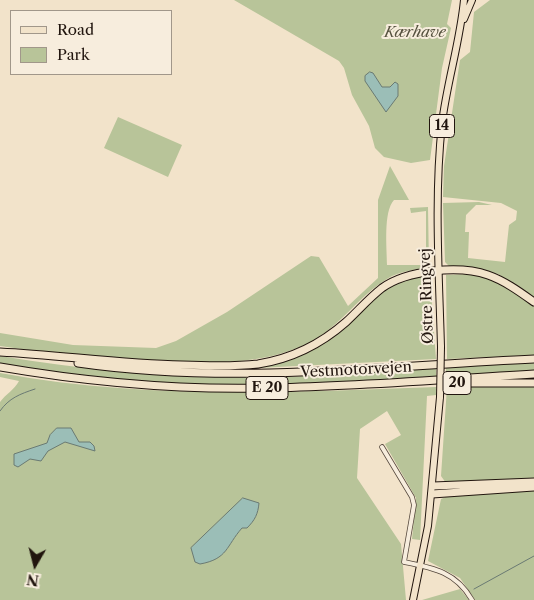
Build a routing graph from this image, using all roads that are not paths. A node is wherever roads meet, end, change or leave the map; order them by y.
1 (464, 0) edge
2 (472, 0) edge
3 (460, 27) junction
4 (439, 271) junction
5 (534, 302) edge
6 (0, 352) edge
7 (534, 359) edge
8 (0, 367) edge
9 (534, 374) edge
10 (381, 383) junction
11 (534, 383) edge
12 (382, 447) dead end
13 (534, 482) edge
14 (534, 487) edge
15 (433, 490) junction
16 (421, 565) junction
17 (413, 600) edge
18 (472, 600) edge

1 - 3 main road, Østre Ringvej / 14
2 - 3 main road, Østre Ringvej / 14
3 - 4 main road, Østre Ringvej / 14
4 - 5 highway
4 - 6 highway, E 20
4 - 15 main road, Østre Ringvej / 14, bridge
6 - 7 highway, Vestmotorvejen / E 20
8 - 10 highway, Vestmotorvejen / E 20
9 - 10 highway, Vestmotorvejen / E 20
10 - 11 highway, 20
12 - 16 street
13 - 15 highway
14 - 15 highway
15 - 16 main road, Østre Ringvej / 14
16 - 17 main road, Østre Ringvej / 14
16 - 18 street

